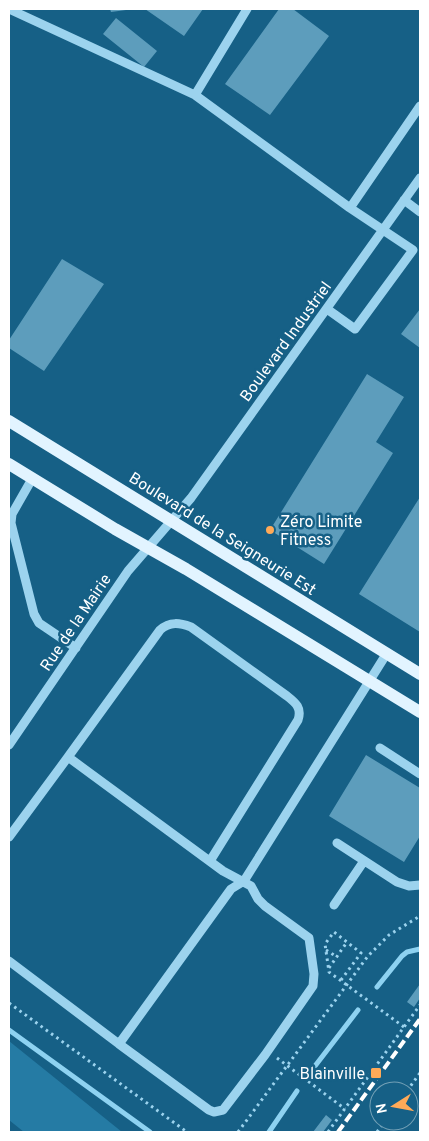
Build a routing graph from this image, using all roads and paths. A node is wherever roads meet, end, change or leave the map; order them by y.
1 (9, 9) edge
2 (247, 9) edge
3 (195, 95) junction
4 (420, 106) edge
5 (420, 178) edge
6 (404, 200) junction
7 (350, 208) junction
8 (420, 212) edge
9 (382, 230) junction
10 (417, 252) edge
11 (327, 309) junction
12 (9, 420) edge
13 (9, 464) edge
14 (32, 479) junction
15 (171, 520) junction
16 (147, 548) junction
17 (76, 648) junction
18 (387, 653) junction
19 (420, 674) edge
20 (370, 680) junction
21 (420, 712) edge
22 (9, 745) edge
23 (380, 748) dead end
24 (68, 757) junction
25 (420, 774) edge
26 (9, 837) edge
27 (337, 843) dead end
28 (210, 861) junction
29 (364, 861) junction
30 (244, 881) junction
31 (420, 885) edge
32 (334, 905) dead end
33 (420, 916) edge
34 (347, 942) junction
35 (326, 949) junction
36 (361, 953) junction
37 (337, 957) junction
38 (367, 957) junction
39 (9, 961) edge
40 (329, 969) junction
41 (341, 980) junction
42 (348, 984) junction
43 (9, 1003) edge
44 (420, 1005) edge
45 (404, 1027) junction
46 (118, 1044) junction
47 (276, 1058) dead end
48 (288, 1066) junction
49 (345, 1109) junction
50 (187, 1132) edge
51 (238, 1132) edge
52 (328, 1132) edge

1 - 3 street
2 - 3 street
3 - 7 street
4 - 7 street
5 - 6 street, Boulevard Industriel
6 - 8 street
6 - 9 street, Boulevard Industriel
7 - 9 street
9 - 10 street
9 - 11 street, Boulevard Industriel
10 - 11 street
11 - 15 street, Boulevard Industriel
12 - 15 main road, Boulevard de la Seigneurie Est
13 - 14 main road
14 - 16 main road
14 - 17 street
15 - 16 street, Rue de la Mairie
15 - 18 main road, Boulevard de la Seigneurie Est
16 - 17 street, Rue de la Mairie
16 - 20 main road
17 - 22 street, Rue de la Mairie
18 - 19 main road, Boulevard de la Seigneurie Est
18 - 20 street
20 - 21 main road
20 - 30 street
23 - 25 street
24 - 26 street
24 - 28 street
24 - 28 street
27 - 29 street
28 - 30 street
29 - 31 street
29 - 32 street
30 - 46 street
30 - 46 street
33 - 38 path
34 - 35 path
34 - 36 path
34 - 37 path
35 - 37 path
35 - 40 path
36 - 38 path
36 - 41 path
37 - 40 path
38 - 42 path
39 - 46 street
40 - 41 path
41 - 42 path
42 - 45 path
42 - 48 path
43 - 50 path
44 - 45 path
45 - 49 path
47 - 48 path
48 - 49 path
48 - 51 path
49 - 52 path

